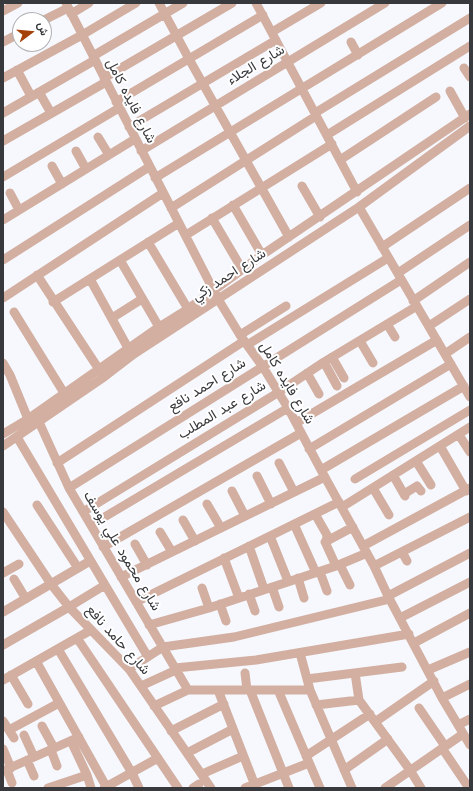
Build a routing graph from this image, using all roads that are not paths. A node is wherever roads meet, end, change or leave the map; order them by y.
1 (18, 3) edge
2 (88, 3) edge
3 (136, 3) edge
4 (159, 3) edge
5 (183, 3) edge
6 (232, 3) edge
7 (257, 3) edge
8 (321, 3) edge
9 (385, 3) edge
10 (442, 3) edge
11 (68, 8) edge
12 (3, 11) edge
13 (165, 14) junction
14 (263, 15) junction
15 (52, 16) edge
16 (470, 18) edge
17 (82, 35) junction
18 (176, 36) junction
19 (274, 36) junction
20 (12, 37) edge
21 (3, 42) edge
22 (351, 42) dead end
23 (470, 46) edge
24 (358, 55) junction
25 (94, 58) junction
26 (188, 59) junction
27 (288, 62) junction
28 (464, 68) dead end
29 (16, 70) junction
30 (470, 77) edge
31 (3, 78) edge
32 (105, 80) junction
33 (202, 83) junction
34 (302, 89) junction
35 (450, 90) dead end
36 (35, 94) junction
37 (436, 97) dead end
38 (118, 105) junction
39 (215, 106) junction
40 (3, 113) edge
41 (51, 113) junction
42 (316, 115) junction
43 (468, 116) edge
44 (470, 126) edge
45 (129, 127) junction
46 (230, 133) junction
47 (327, 135) junction
48 (98, 137) dead end
49 (135, 139) junction
50 (3, 141) edge
51 (332, 144) junction
52 (76, 151) dead end
53 (141, 151) junction
54 (108, 155) junction
55 (246, 160) junction
56 (340, 160) junction
57 (52, 166) dead end
58 (149, 168) junction
59 (86, 169) junction
60 (3, 177) edge
61 (155, 178) junction
62 (62, 184) junction
63 (302, 186) dead end
64 (262, 188) junction
65 (470, 188) edge
66 (10, 192) dead end
67 (357, 192) junction
68 (163, 193) junction
69 (233, 205) junction
70 (171, 208) junction
71 (359, 208) junction
72 (19, 210) junction
73 (320, 217) junction
74 (212, 218) junction
75 (3, 220) edge
76 (179, 223) junction
77 (470, 224) edge
78 (186, 235) junction
79 (289, 237) junction
80 (148, 242) junction
81 (382, 247) junction
82 (262, 255) junction
83 (388, 258) junction
84 (3, 260) edge
85 (120, 260) junction
86 (470, 262) edge
87 (242, 269) junction
88 (37, 275) junction
89 (400, 276) junction
90 (90, 278) junction
91 (213, 290) junction
92 (3, 298) edge
93 (142, 299) junction
94 (218, 299) junction
95 (470, 299) edge
96 (53, 302) junction
97 (415, 303) junction
98 (286, 306) dead end
99 (188, 309) junction
100 (14, 312) dead end
101 (112, 318) junction
102 (387, 324) junction
103 (428, 326) junction
104 (159, 327) junction
105 (395, 337) dead end
106 (470, 337) edge
107 (244, 340) junction
108 (437, 340) junction
109 (360, 341) junction
110 (128, 348) junction
111 (445, 354) junction
112 (332, 357) junction
113 (324, 362) junction
114 (3, 363) edge
115 (373, 363) dead end
116 (451, 364) junction
117 (263, 367) junction
118 (101, 373) junction
119 (307, 373) junction
120 (470, 377) edge
121 (344, 378) dead end
122 (463, 384) junction
123 (337, 386) dead end
124 (279, 392) junction
125 (64, 393) junction
126 (319, 394) dead end
127 (470, 397) edge
128 (288, 408) junction
129 (470, 410) edge
130 (28, 419) junction
131 (39, 422) junction
132 (296, 423) junction
133 (470, 428) edge
134 (301, 433) junction
135 (3, 434) edge
136 (459, 434) junction
137 (17, 437) junction
138 (3, 446) edge
139 (440, 446) junction
140 (309, 449) junction
141 (470, 452) edge
142 (416, 461) junction
143 (57, 463) junction
144 (279, 463) dead end
145 (323, 474) junction
146 (393, 475) junction
147 (257, 476) dead end
148 (356, 479) dead end
149 (431, 486) dead end
150 (69, 488) junction
151 (373, 488) junction
152 (468, 490) edge
153 (232, 491) dead end
154 (421, 491) dead end
155 (294, 492) junction
156 (207, 504) dead end
157 (271, 504) junction
158 (37, 505) dead end
159 (340, 505) junction
160 (83, 512) junction
161 (315, 514) junction
162 (389, 514) dead end
163 (245, 516) junction
164 (470, 517) edge
165 (5, 518) edge
166 (183, 520) dead end
167 (294, 524) junction
168 (91, 525) junction
169 (353, 527) junction
170 (221, 528) junction
171 (72, 531) junction
172 (160, 532) dead end
173 (270, 536) junction
174 (59, 539) junction
175 (195, 541) junction
176 (325, 542) junction
177 (135, 544) dead end
178 (249, 546) junction
179 (103, 547) junction
180 (365, 550) junction
181 (172, 552) junction
182 (402, 552) junction
183 (470, 553) edge
184 (224, 558) junction
185 (90, 561) junction
186 (407, 561) dead end
187 (19, 564) dead end
188 (147, 565) junction
189 (338, 566) junction
190 (374, 566) junction
191 (78, 568) junction
192 (4, 570) edge
193 (318, 572) junction
194 (298, 578) junction
195 (14, 579) dead end
196 (123, 580) junction
197 (288, 581) junction
198 (470, 582) edge
199 (51, 584) junction
200 (350, 585) dead end
201 (107, 588) junction
202 (202, 588) dead end
203 (268, 588) junction
204 (327, 591) dead end
205 (249, 594) junction
206 (389, 597) junction
207 (238, 598) junction
208 (304, 598) dead end
209 (26, 599) junction
210 (136, 602) junction
211 (220, 604) junction
212 (69, 607) junction
213 (279, 607) dead end
214 (209, 608) junction
215 (255, 611) dead end
216 (3, 612) edge
217 (470, 613) edge
218 (400, 618) junction
219 (226, 621) dead end
220 (149, 625) junction
221 (91, 630) junction
222 (409, 634) junction
223 (77, 638) junction
224 (414, 642) junction
225 (3, 645) edge
226 (163, 647) junction
227 (58, 649) junction
228 (470, 652) edge
229 (300, 653) junction
230 (148, 657) junction
231 (36, 661) junction
232 (402, 667) dead end
233 (129, 669) junction
234 (176, 669) junction
235 (428, 670) junction
236 (355, 672) junction
237 (245, 673) dead end
238 (11, 675) junction
239 (307, 679) junction
240 (3, 680) edge
241 (434, 681) junction
242 (470, 684) edge
243 (141, 686) junction
244 (188, 690) junction
245 (218, 690) junction
246 (249, 690) junction
247 (278, 690) junction
248 (310, 690) junction
249 (442, 698) junction
250 (359, 700) junction
251 (59, 703) junction
252 (28, 704) dead end
253 (224, 704) junction
254 (316, 705) junction
255 (154, 706) junction
256 (419, 708) dead end
257 (370, 714) junction
258 (470, 719) edge
259 (3, 721) edge
260 (375, 722) junction
261 (458, 725) junction
262 (42, 726) dead end
263 (233, 729) junction
264 (172, 731) junction
265 (463, 734) junction
266 (24, 735) dead end
267 (75, 739) junction
268 (388, 739) junction
269 (331, 740) junction
270 (470, 745) edge
271 (443, 747) junction
272 (3, 749) edge
273 (52, 749) junction
274 (187, 753) junction
275 (243, 756) junction
276 (158, 758) junction
277 (31, 759) junction
278 (308, 759) junction
279 (57, 766) dead end
280 (7, 770) edge
281 (344, 770) junction
282 (410, 770) junction
283 (132, 773) junction
284 (283, 773) junction
285 (202, 774) junction
286 (87, 775) junction
287 (34, 776) dead end
288 (12, 783) dead end
289 (255, 786) edge
290 (48, 788) edge
291 (91, 788) edge
292 (106, 788) edge
293 (139, 788) edge
294 (178, 788) edge
295 (211, 788) edge
296 (245, 788) edge
297 (289, 788) edge
298 (320, 788) edge
299 (352, 788) edge
300 (385, 788) edge
301 (421, 788) edge
302 (469, 788) edge

1 - 12 street
2 - 11 street
3 - 17 street
4 - 13 street
5 - 13 street
6 - 18 street
7 - 14 street
8 - 19 street
9 - 27 street, شارع الجلاء
10 - 24 street
11 - 15 street
11 - 17 street, شارع فايده كامل
13 - 18 street
13 - 25 street
14 - 19 street
14 - 26 street
16 - 42 street
17 - 25 street, شارع فايده كامل
17 - 29 street
18 - 26 street
18 - 32 street
19 - 27 street
19 - 33 street
20 - 21 street
22 - 24 street
23 - 47 street
24 - 34 street
25 - 32 street, شارع فايده كامل
25 - 36 street
26 - 33 street
26 - 38 street
27 - 34 street
27 - 39 street, شارع الجلاء
28 - 30 street
29 - 31 street
29 - 36 street
32 - 38 street, شارع فايده كامل
32 - 41 street
33 - 39 street
33 - 45 street
34 - 42 street
34 - 46 street
35 - 43 street
36 - 40 street
36 - 41 street
37 - 56 street
38 - 45 street, شارع فايده كامل
38 - 60 street
39 - 46 street
39 - 53 street, شارع الجلاء
41 - 50 street
42 - 47 street
42 - 55 street
43 - 67 street, شارع احمد زكي
44 - 71 street, شارع احمد زكي
45 - 49 street, شارع فايده كامل
46 - 55 street
46 - 61 street
47 - 51 street
48 - 54 street
49 - 53 street, شارع فايده كامل
49 - 54 street
51 - 56 street
51 - 64 street
52 - 59 street
53 - 58 street, شارع فايده كامل
54 - 59 street
55 - 64 street
55 - 70 street
56 - 67 street
57 - 62 street
58 - 61 street, شارع فايده كامل
58 - 84 street
59 - 62 street
61 - 68 street, شارع فايده كامل
62 - 72 street
63 - 73 street
64 - 69 street
64 - 79 street
65 - 81 street
66 - 72 street
67 - 73 street, شارع احمد زكي
68 - 70 street, شارع فايده كامل
68 - 88 street
69 - 74 street
69 - 82 street
70 - 76 street, شارع فايده كامل
71 - 81 street
71 - 94 street, شارع احمد زكي
72 - 75 street
73 - 79 street, شارع احمد زكي
74 - 78 street
74 - 87 street
76 - 78 street, شارع فايده كامل
76 - 80 street
77 - 89 street, شارع احمد نافع
78 - 91 street, شارع فايده كامل
79 - 82 street, شارع احمد زكي
80 - 85 street
80 - 99 street
81 - 83 street
82 - 87 street, شارع احمد زكي
83 - 89 street
83 - 107 street
85 - 90 street
85 - 93 street
86 - 97 street, شارع عبد المطلب
87 - 91 street, شارع احمد زكي
88 - 92 street
88 - 96 street
89 - 97 street
89 - 117 street, شارع احمد نافع
90 - 96 street
90 - 101 street
91 - 94 street, شارع فايده كامل
91 - 99 street, شارع احمد زكي
93 - 101 street
93 - 104 street
94 - 107 street, شارع فايده كامل
94 - 118 street, شارع احمد زكي
95 - 103 street
96 - 118 street
97 - 102 street, شارع عبد المطلب
97 - 103 street
98 - 107 street
99 - 104 street, شارع احمد زكي
100 - 125 street
101 - 110 street
102 - 105 street
102 - 109 street, شارع عبد المطلب
103 - 108 street
104 - 110 street, شارع احمد زكي
106 - 111 street
107 - 117 street, شارع فايده كامل
107 - 143 street
108 - 111 street
108 - 132 street
109 - 112 street, شارع عبد المطلب
109 - 115 street
110 - 118 street, شارع احمد زكي
111 - 116 street
112 - 113 street, شارع عبد المطلب
112 - 121 street
113 - 119 street, شارع عبد المطلب
113 - 123 street
114 - 130 street
116 - 122 street
116 - 140 street
117 - 124 street, شارع فايده كامل
117 - 150 street, شارع احمد نافع
118 - 125 street, شارع احمد زكي
118 - 131 street, شارع احمد زكي
119 - 124 street, شارع عبد المطلب
119 - 126 street
120 - 122 street
122 - 127 street
122 - 145 street
124 - 128 street, شارع فايده كامل
124 - 160 street, شارع عبد المطلب
125 - 130 street, شارع احمد زكي
128 - 132 street, شارع فايده كامل
128 - 168 street
129 - 148 street
130 - 135 street, شارع احمد زكي
131 - 137 street, شارع احمد زكي
131 - 143 street, شارع محمود علي يوسف
132 - 134 street, شارع فايده كامل
133 - 136 street
134 - 140 street, شارع فايده كامل
134 - 179 street
136 - 139 street
136 - 141 street
137 - 138 street, شارع احمد زكي
137 - 171 street
139 - 142 street
139 - 152 street
140 - 145 street, شارع فايده كامل
142 - 146 street
142 - 149 street
143 - 150 street, شارع محمود علي يوسف
144 - 155 street
145 - 155 street
145 - 159 street, شارع فايده كامل
146 - 151 street
146 - 154 street
147 - 157 street
150 - 160 street, شارع محمود علي يوسف
151 - 159 street
151 - 162 street
152 - 180 street
153 - 163 street
155 - 157 street
156 - 170 street
157 - 163 street
158 - 174 street
159 - 161 street
159 - 169 street, شارع فايده كامل
160 - 168 street, شارع محمود علي يوسف
161 - 167 street
161 - 176 street
163 - 170 street
164 - 182 street
165 - 199 street, شارع حامد نافع
166 - 175 street
167 - 173 street
167 - 193 street
168 - 179 street, شارع محمود علي يوسف
169 - 176 street
169 - 180 street, شارع فايده كامل
170 - 175 street
171 - 174 street
171 - 185 street
172 - 181 street
173 - 178 street
173 - 197 street
174 - 191 street
175 - 181 street
176 - 189 street
177 - 188 street
178 - 184 street
178 - 203 street
179 - 196 street, شارع محمود علي يوسف
180 - 189 street
180 - 190 street, شارع فايده كامل
181 - 188 street
182 - 186 street
182 - 190 street
183 - 206 street
184 - 207 street
184 - 210 street
185 - 191 street
185 - 201 street
187 - 192 street
188 - 196 street
189 - 193 street
189 - 200 street
190 - 206 street, شارع فايده كامل
191 - 199 street
193 - 194 street
193 - 204 street
194 - 197 street
194 - 208 street
195 - 209 street
196 - 201 street
196 - 210 street, شارع محمود علي يوسف
197 - 203 street
198 - 218 street
199 - 209 street
199 - 212 street, شارع حامد نافع
201 - 212 street
201 - 230 street
202 - 214 street
203 - 205 street
203 - 213 street
205 - 207 street
205 - 215 street
206 - 218 street, شارع فايده كامل
206 - 226 street
207 - 211 street
209 - 216 street
210 - 220 street, شارع محمود علي يوسف
211 - 214 street
211 - 219 street
212 - 221 street, شارع حامد نافع
212 - 225 street
214 - 220 street
217 - 224 street
218 - 222 street, شارع فايده كامل
220 - 226 street, شارع محمود علي يوسف
221 - 223 street
221 - 233 street, شارع حامد نافع
222 - 224 street, شارع فايده كامل
222 - 229 street
223 - 227 street
223 - 276 street
224 - 235 street, شارع فايده كامل
226 - 230 street
226 - 234 street, شارع محمود علي يوسف
227 - 231 street
227 - 283 street
228 - 235 street
229 - 234 street
229 - 239 street
230 - 233 street
231 - 238 street
231 - 251 street
232 - 236 street
233 - 243 street, شارع حامد نافع
234 - 243 street
234 - 244 street, شارع محمود علي يوسف
235 - 241 street, شارع فايده كامل
236 - 239 street
236 - 250 street
237 - 246 street
238 - 240 street
238 - 252 street
239 - 248 street
241 - 249 street, شارع فايده كامل
241 - 260 street
242 - 249 street
243 - 255 street, شارع حامد نافع
244 - 245 street
244 - 255 street
245 - 246 street
245 - 253 street
246 - 247 street
246 - 284 street
247 - 248 street
247 - 278 street
248 - 254 street
249 - 261 street, شارع فايده كامل
250 - 254 street
250 - 257 street
251 - 259 street
251 - 267 street
253 - 263 street
253 - 264 street
254 - 269 street
255 - 264 street, شارع حامد نافع
256 - 271 street
257 - 260 street
257 - 269 street
258 - 261 street
260 - 268 street
261 - 265 street, شارع فايده كامل
262 - 273 street
263 - 274 street
263 - 275 street
264 - 274 street, شارع حامد نافع
265 - 270 street, شارع فايده كامل
265 - 271 street
266 - 277 street
267 - 273 street
267 - 286 street
267 - 292 street
268 - 281 street
268 - 282 street
269 - 278 street
269 - 281 street
271 - 282 street
271 - 302 street
272 - 280 street
273 - 277 street
273 - 279 street
274 - 285 street, شارع حامد نافع
275 - 285 street
275 - 289 street
276 - 283 street
276 - 294 street
277 - 280 street
277 - 287 street
278 - 284 street
278 - 298 street
280 - 288 street
281 - 299 street
282 - 300 street
282 - 301 street
283 - 292 street
283 - 293 street
284 - 289 street
284 - 297 street
285 - 295 street, شارع حامد نافع
286 - 290 street
286 - 291 street
289 - 296 street

